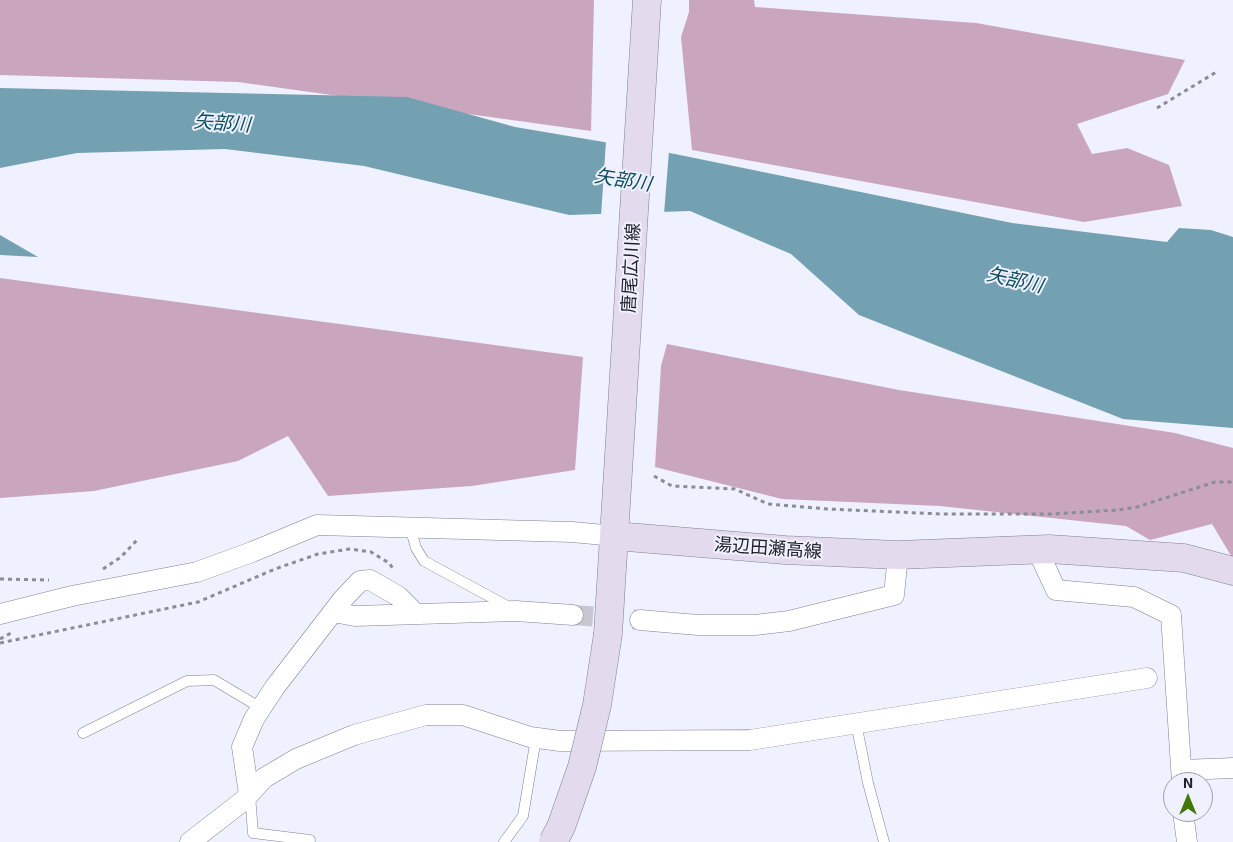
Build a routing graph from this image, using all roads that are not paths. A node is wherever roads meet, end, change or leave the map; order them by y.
1 (647, 0) edge
2 (410, 528) junction
3 (615, 536) junction
4 (1037, 549) junction
5 (898, 555) junction
6 (1233, 571) edge
7 (516, 611) junction
8 (333, 612) junction
9 (415, 613) junction
10 (0, 614) edge
11 (573, 615) tunnel mouth
12 (640, 620) tunnel mouth
13 (1147, 678) dead end
14 (261, 708) junction
15 (856, 724) junction
16 (83, 733) dead end
17 (536, 738) junction
18 (1233, 768) edge
19 (1182, 772) edge
20 (1208, 772) edge
21 (249, 794) junction
22 (1184, 822) edge
23 (310, 840) dead end
24 (190, 842) edge
25 (504, 842) edge
26 (552, 842) edge
27 (884, 842) edge
28 (1187, 842) edge

1 - 3 main road, 唐尾広川線
2 - 3 street
2 - 7 lane
2 - 10 street
3 - 5 main road, 湯辺田瀬高線
3 - 26 main road, bridge
4 - 5 main road, 湯辺田瀬高線
4 - 6 main road, 湯辺田瀬高線
4 - 19 street
5 - 12 street
7 - 9 street
7 - 11 street
8 - 9 street
8 - 9 street
8 - 14 street
13 - 15 street
14 - 16 lane
14 - 21 street
15 - 17 street
15 - 27 lane
17 - 21 street
17 - 25 lane
18 - 20 street
21 - 23 lane
21 - 24 street
22 - 28 street

